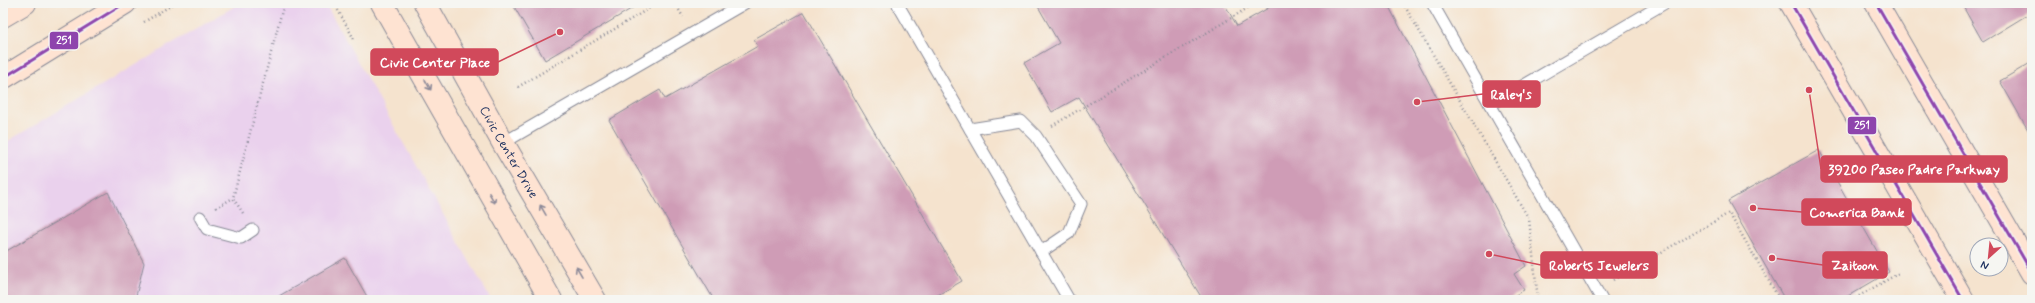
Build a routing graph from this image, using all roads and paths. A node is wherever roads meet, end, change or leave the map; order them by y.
1 (26, 3) edge
2 (125, 3) edge
3 (284, 3) edge
4 (334, 3) edge
5 (382, 3) edge
6 (425, 3) edge
7 (658, 3) edge
8 (676, 3) edge
9 (745, 3) edge
10 (898, 3) edge
11 (1256, 3) edge
12 (1403, 3) edge
13 (1432, 3) edge
14 (1665, 3) edge
15 (1791, 3) edge
16 (1876, 3) edge
17 (3, 16) edge
18 (684, 19) dead end
19 (354, 39) dead end
20 (3, 78) edge
21 (518, 86) dead end
22 (1490, 105) junction
23 (970, 129) junction
24 (1036, 136) junction
25 (503, 143) junction
26 (236, 189) dead end
27 (200, 217) dead end
28 (253, 230) dead end
29 (1041, 252) junction
30 (1899, 273) dead end
31 (2032, 274) edge
32 (1596, 290) junction
33 (551, 300) edge
34 (595, 300) edge
35 (1069, 300) edge
36 (1538, 300) edge
37 (1602, 300) edge
38 (1780, 300) edge
39 (1852, 300) edge
40 (1963, 300) edge

1 - 17 main road
2 - 20 main road
3 - 26 path
4 - 19 path
5 -> 33 main road
6 - 25 main road, Civic Center Drive
7 - 21 path
8 - 18 path
9 - 25 lane
10 - 23 lane
11 - 24 path
12 - 36 path
13 - 22 lane
14 - 22 lane
15 - 40 main road
16 - 31 main road
22 - 32 lane
23 - 24 lane
23 - 29 lane
24 - 29 lane
34 -> 25 main road, Civic Center Drive
27 - 28 lane
29 - 35 lane
30 - 39 path
32 - 37 lane
32 - 38 path

